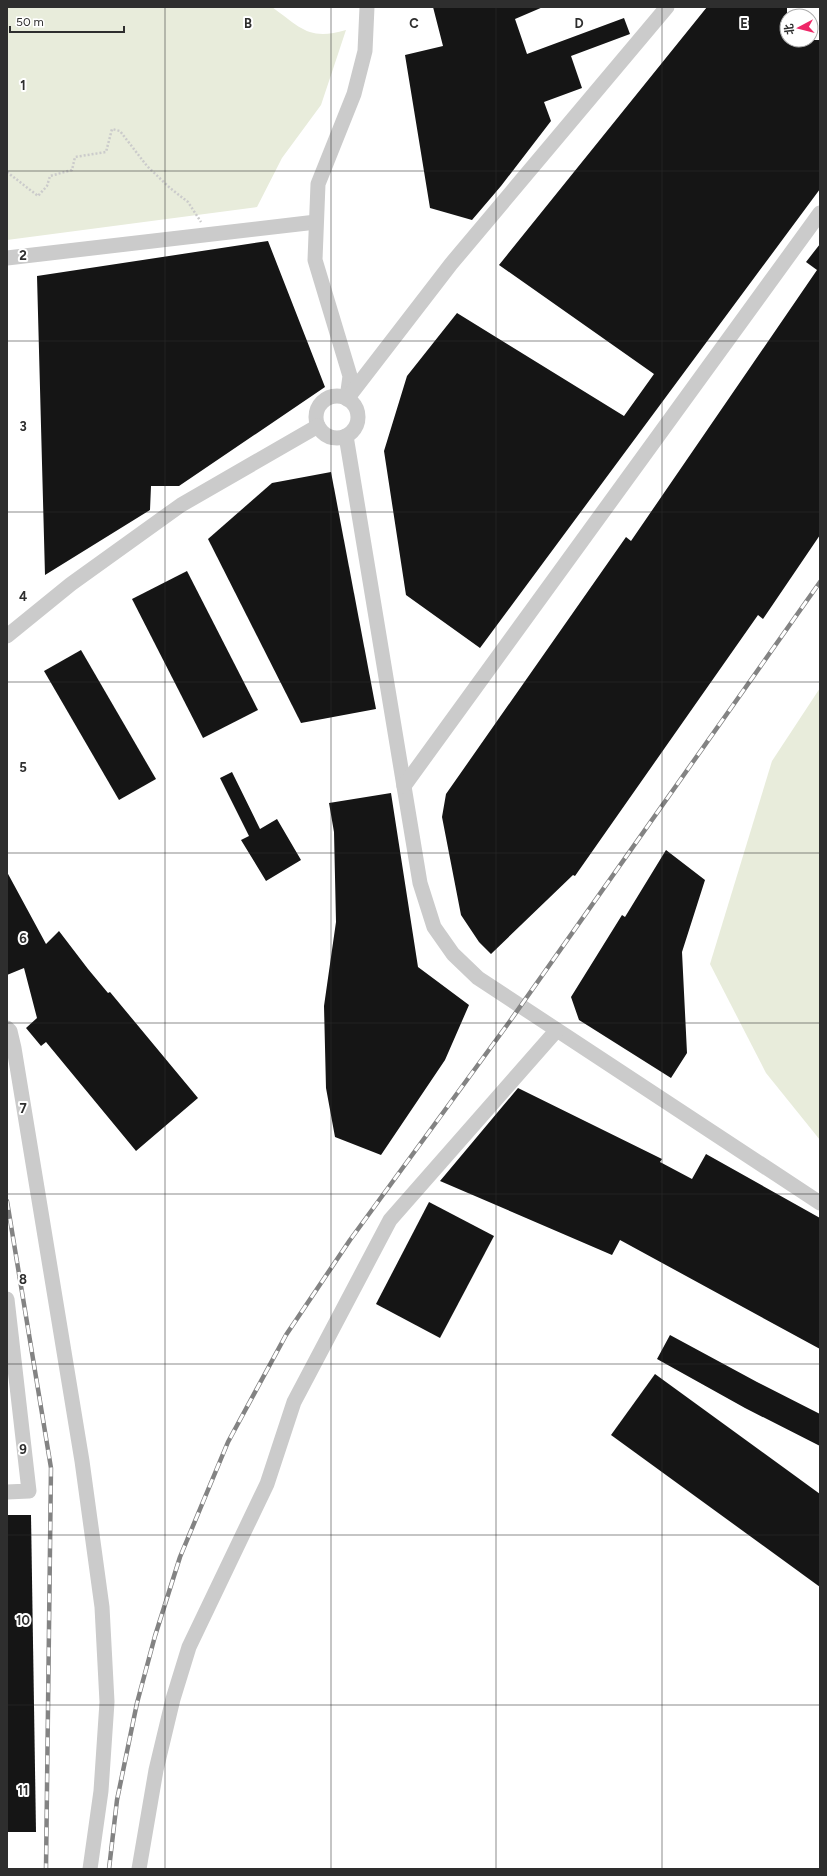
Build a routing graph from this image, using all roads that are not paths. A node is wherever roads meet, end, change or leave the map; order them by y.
1 (367, 7) edge
2 (667, 7) edge
3 (820, 213) edge
4 (316, 222) junction
5 (7, 258) edge
6 (347, 399) junction
7 (318, 426) junction
8 (346, 436) junction
9 (7, 636) edge
10 (404, 786) junction
11 (7, 1028) edge
12 (556, 1031) junction
13 (820, 1203) edge
14 (7, 1299) edge
15 (11, 1492) edge
16 (90, 1869) edge
17 (139, 1869) edge

1 - 4 street
2 - 6 street
3 - 10 street
4 - 5 street
4 - 6 street
6 - 7 street
6 - 8 street
7 - 8 street
7 - 9 street
8 - 10 street
10 - 12 street
11 - 16 street
12 - 13 street
12 - 17 street
14 - 15 street

